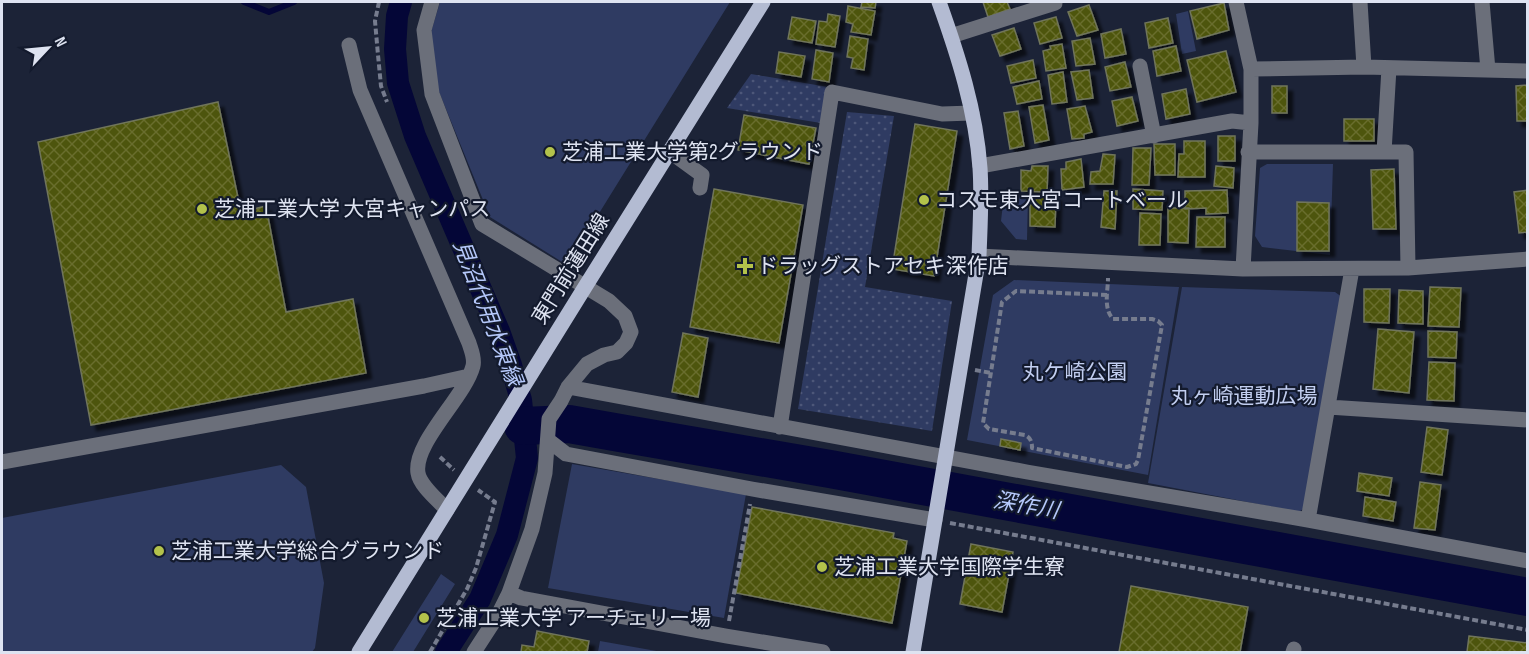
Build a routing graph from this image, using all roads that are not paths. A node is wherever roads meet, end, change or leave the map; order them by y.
1 (432, 2) edge
2 (763, 2) edge
3 (939, 2) edge
4 (1055, 2) edge
5 (1236, 2) edge
6 (1360, 2) edge
7 (1482, 2) edge
8 (951, 36) junction
9 (349, 45) dead end
10 (1140, 66) dead end
11 (1364, 67) junction
12 (1389, 68) junction
13 (1251, 69) junction
14 (1488, 70) junction
15 (1527, 71) edge
16 (972, 112) junction
17 (1251, 123) junction
18 (1154, 136) junction
19 (669, 151) junction
20 (1248, 152) junction
21 (1384, 152) junction
22 (980, 166) junction
23 (700, 188) dead end
24 (979, 256) junction
25 (1527, 260) edge
26 (1408, 268) junction
27 (1243, 269) junction
28 (1352, 269) junction
29 (585, 287) junction
30 (469, 376) junction
31 (565, 394) junction
32 (1328, 407) junction
33 (1527, 420) edge
34 (780, 427) junction
35 (548, 440) junction
36 (946, 461) junction
37 (2, 462) edge
38 (447, 510) junction
39 (936, 515) junction
40 (1308, 520) junction
41 (1527, 561) edge
42 (509, 593) junction
43 (359, 652) edge
44 (474, 652) edge
45 (823, 652) edge
46 (913, 652) edge

1 - 29 street
2 - 19 main road, 東門前蓮田線
3 - 8 main road
4 - 8 street
5 - 13 street
6 - 11 street
7 - 14 street
8 - 16 main road
9 - 30 street
10 - 18 street
11 - 12 street
11 - 13 street
12 - 14 street
12 - 21 street
13 - 17 street
14 - 15 street
16 - 22 main road
16 - 34 street
17 - 18 street
17 - 20 street
18 - 22 street
19 - 23 street
19 - 29 main road, 東門前蓮田線
20 - 21 street
20 - 27 street
21 - 26 street
22 - 24 main road
24 - 27 street
24 - 36 main road
25 - 26 street
26 - 28 street
27 - 28 street
28 - 32 street
29 - 31 street
29 - 38 main road, 東門前蓮田線
30 - 37 street
30 - 38 street
31 - 34 street
31 - 35 street
32 - 33 street
32 - 40 street
34 - 36 street
35 - 39 street
35 - 42 street
36 - 39 main road
36 - 40 street
38 - 43 main road, 東門前蓮田線
39 - 46 main road
40 - 41 street
42 - 44 street
42 - 45 street

